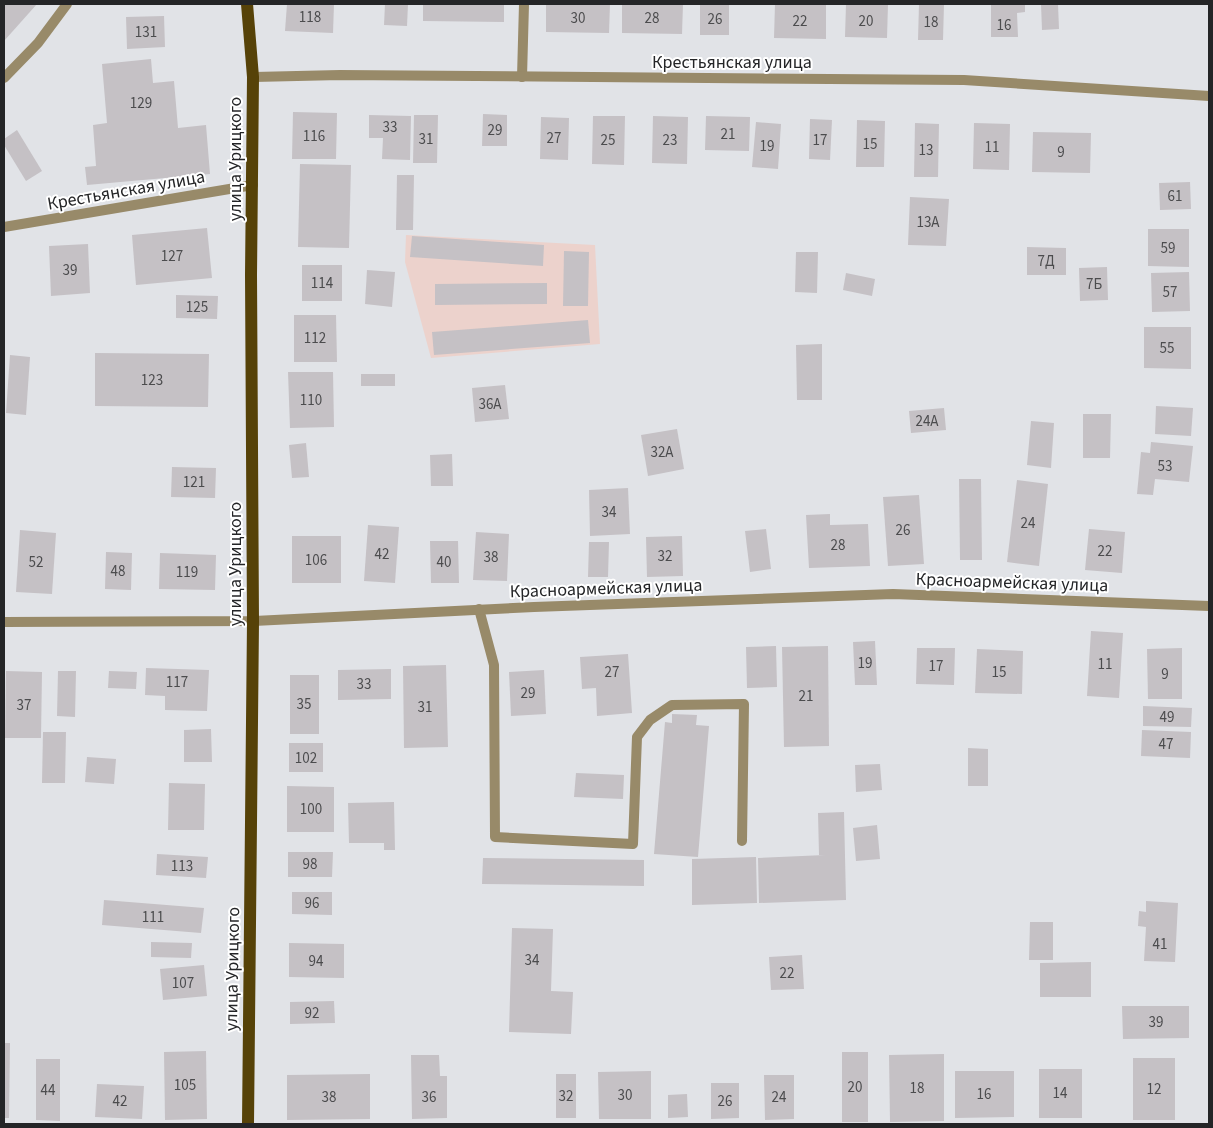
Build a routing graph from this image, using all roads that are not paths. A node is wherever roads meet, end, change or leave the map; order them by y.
1 (67, 4) edge
2 (247, 4) edge
3 (524, 4) edge
4 (253, 77) junction
5 (522, 77) junction
6 (4, 78) edge
7 (1209, 96) edge
8 (253, 185) junction
9 (4, 227) edge
10 (1209, 606) edge
11 (479, 609) junction
12 (253, 621) junction
13 (4, 622) edge
14 (742, 841) dead end
15 (248, 1124) edge

1 - 6 street
2 - 4 main road, улица Урицкого
3 - 5 street
4 - 5 street, Крестьянская улица
4 - 8 main road, улица Урицкого
5 - 7 street, Крестьянская улица
8 - 9 street, Крестьянская улица
8 - 12 main road, улица Урицкого
10 - 11 street, Красноармейская улица
11 - 12 street, Красноармейская улица
11 - 14 street
12 - 13 street, Красноармейская улица
12 - 15 main road, улица Урицкого

